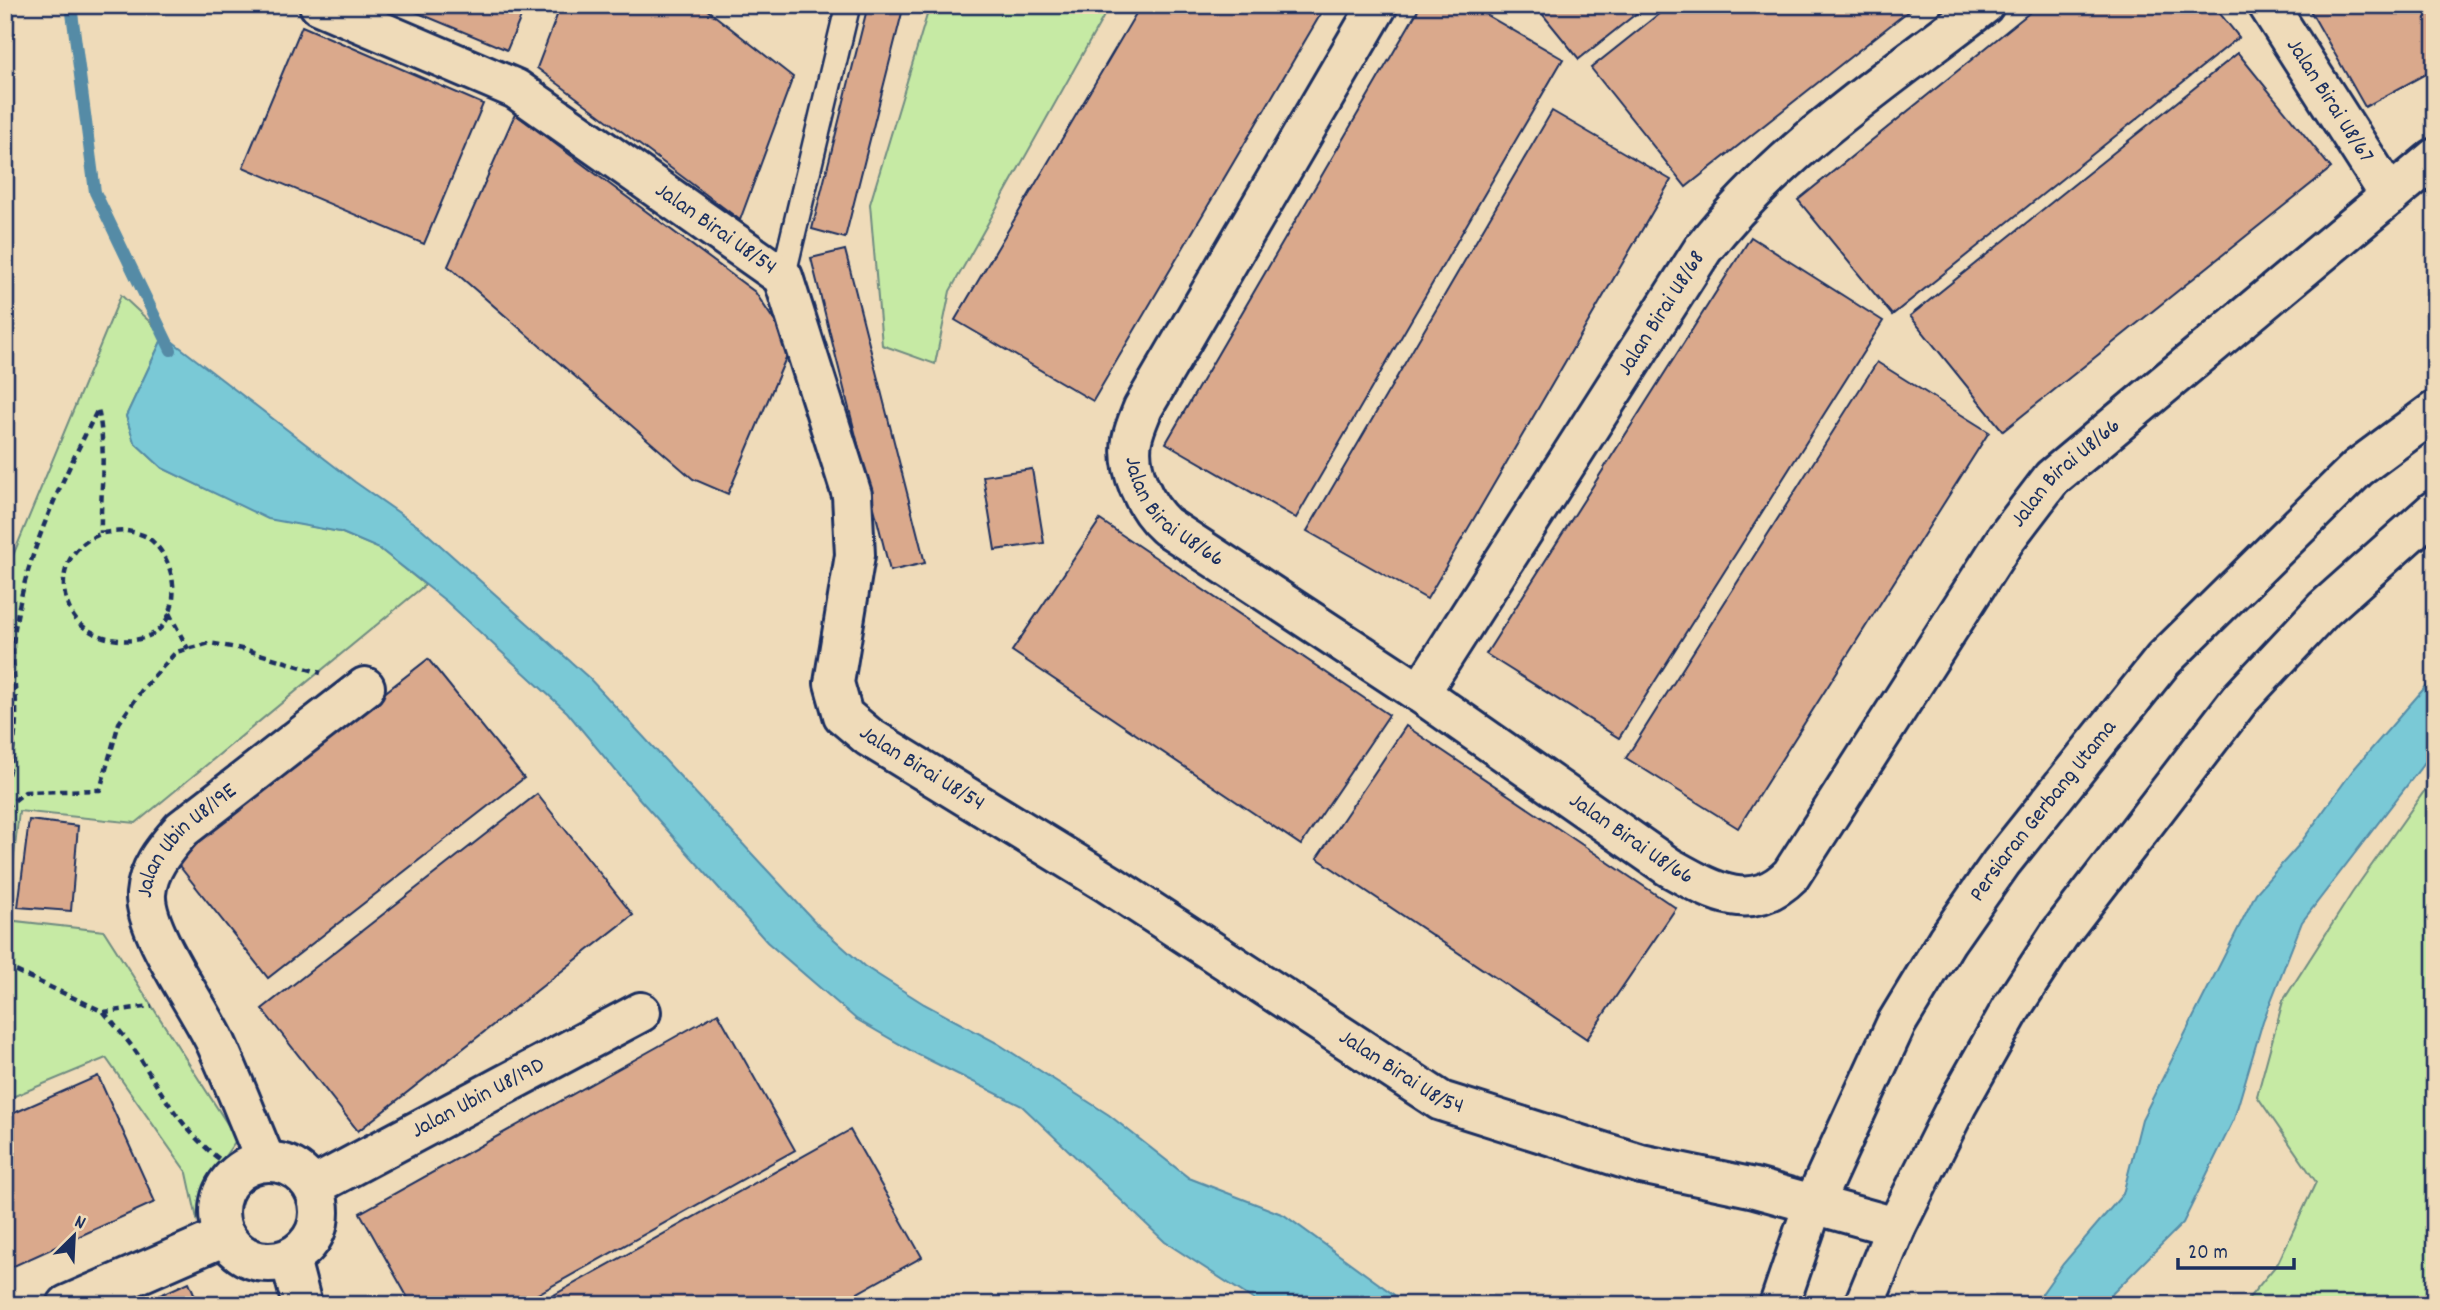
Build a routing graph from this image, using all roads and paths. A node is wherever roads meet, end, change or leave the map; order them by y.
1 (319, 5) edge
2 (848, 5) edge
3 (1378, 5) edge
4 (1984, 5) edge
5 (2269, 5) edge
6 (2435, 158) edge
7 (2390, 195) junction
8 (783, 277) junction
9 (2435, 411) edge
10 (2435, 510) edge
11 (101, 533) junction
12 (169, 612) junction
13 (188, 649) junction
14 (365, 687) joint
15 (1420, 693) junction
16 (5, 786) edge
17 (5, 808) edge
18 (5, 966) edge
19 (199, 1010) junction
20 (104, 1012) junction
21 (641, 1012) dead end
22 (252, 1167) junction
23 (314, 1186) junction
24 (1813, 1205) junction
25 (1896, 1227) junction
26 (225, 1236) junction
27 (290, 1259) junction
28 (1782, 1297) edge
29 (66, 1305) edge
30 (302, 1305) edge
31 (1864, 1305) edge

1 - 8 street, Jalan Birai U8/54
2 - 8 lane
3 - 15 street, Jalan Birai U8/66
4 - 15 street, Jalan Birai U8/68
5 - 7 street, Jalan Birai U8/67
6 - 7 street, Jalan Birai U8/66
7 - 15 street, Jalan Birai U8/66
8 - 24 street, Jalan Birai U8/54
9 - 24 street, Persiaran Gerbang Utama
10 - 25 street
11 - 12 path
11 - 12 path
11 - 16 path
12 - 13 path
13 - 14 path
13 - 17 path
14 - 19 street, Jalan Ubin U8/19E
18 - 20 path
19 - 20 path
19 - 22 street, Jalan Ubin U8/19E
20 - 22 path
21 - 23 street, Jalan Ubin U8/19D
22 - 23 street
22 - 26 street
23 - 27 street
24 - 25 street, Jalan Birai U8/54
24 - 28 street, Persiaran Gerbang Utama
25 - 31 street
26 - 27 street
26 - 29 street
27 - 30 street

